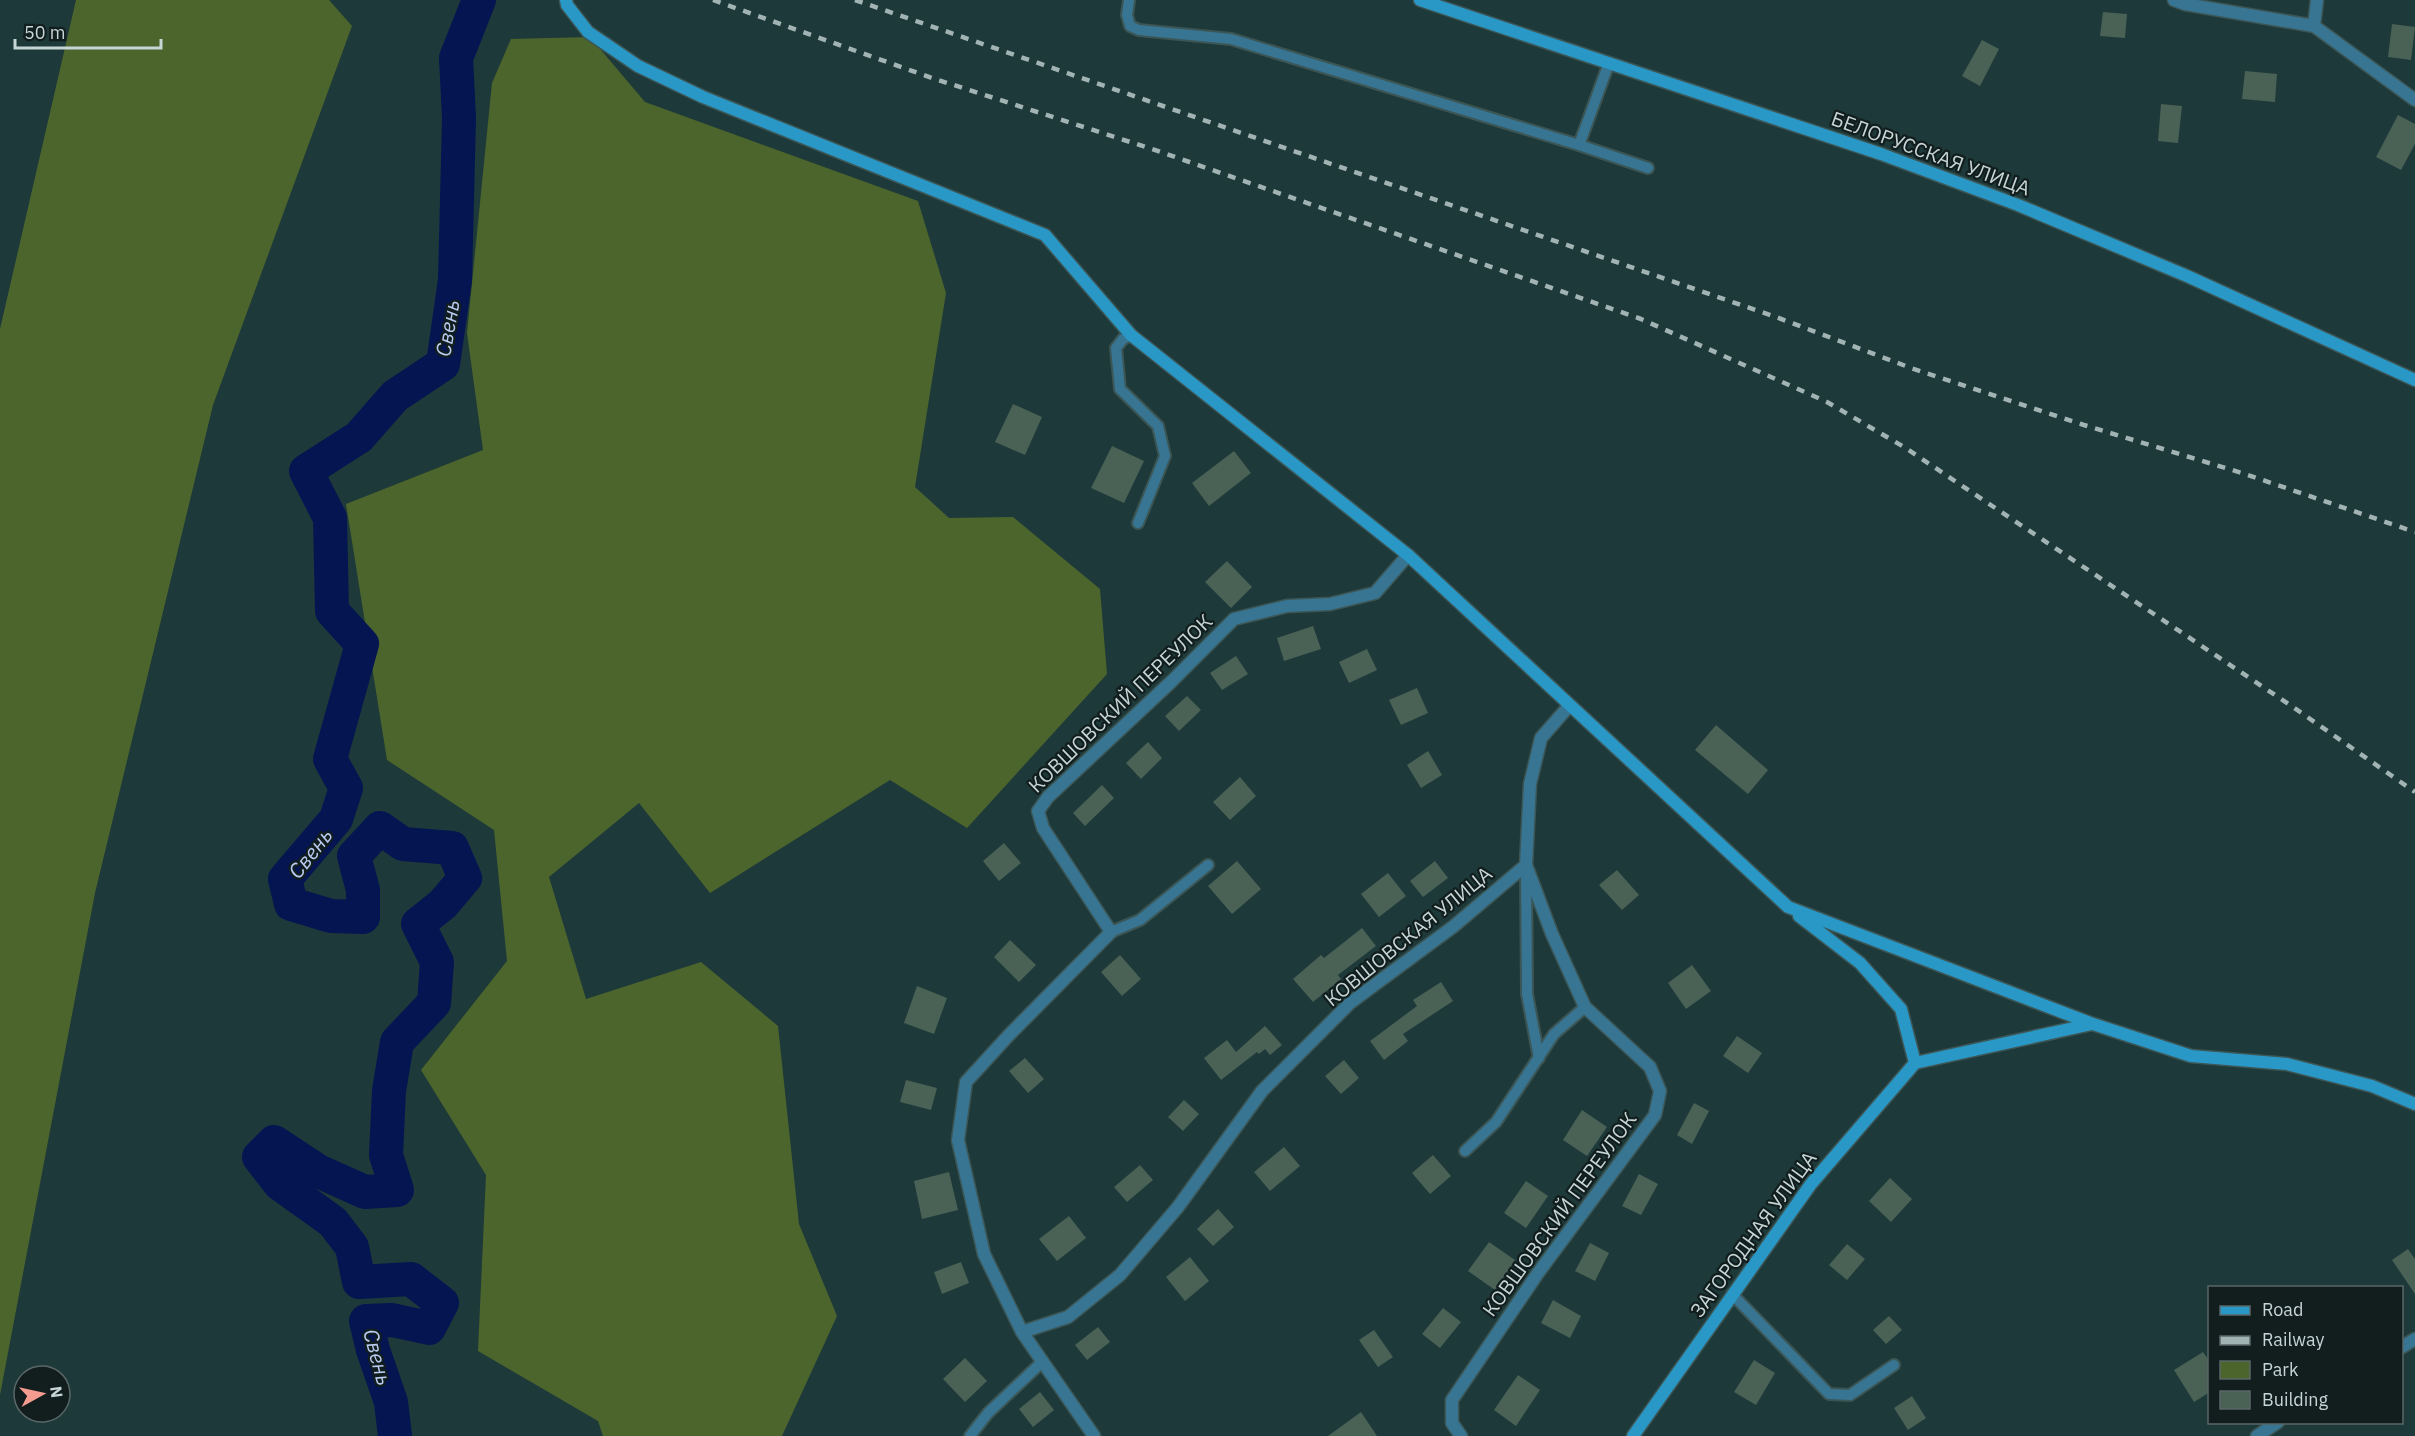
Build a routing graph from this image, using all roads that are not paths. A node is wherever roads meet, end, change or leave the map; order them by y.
1 (566, 0) edge
2 (1129, 0) edge
3 (2174, 0) edge
4 (2317, 0) edge
5 (1426, 1) edge
6 (2314, 26) junction
7 (1609, 63) junction
8 (2415, 100) edge
9 (1579, 145) junction
10 (1648, 168) dead end
11 (1131, 335) junction
12 (2415, 380) edge
13 (1138, 523) dead end
14 (1408, 555) junction
15 (1569, 706) junction
16 (1208, 865) dead end
17 (1526, 865) junction
18 (1788, 908) junction
19 (1111, 932) junction
20 (1585, 1007) junction
21 (2093, 1024) junction
22 (1539, 1058) junction
23 (1915, 1063) junction
24 (2415, 1104) edge
25 (1465, 1151) dead end
26 (1732, 1294) junction
27 (1022, 1332) junction
28 (1042, 1362) junction
29 (1894, 1365) dead end
30 (2275, 1424) edge
31 (970, 1436) edge
32 (1094, 1436) edge
33 (1461, 1436) edge
34 (1633, 1436) edge
35 (2257, 1436) edge

1 - 11 street
2 - 9 lane
3 - 6 street
4 - 6 street
5 - 7 street, БЕЛОРУССКАЯ УЛИЦА
6 - 8 street
7 - 9 lane
7 - 12 street, БЕЛОРУССКАЯ УЛИЦА
9 - 10 lane
11 - 13 lane
11 - 14 street
14 - 15 street
14 - 19 street, КОВШОВСКИЙ ПЕРЕУЛОК
15 - 17 street
15 - 18 street
16 - 19 lane
17 - 20 street, КОВШОВСКИЙ ПЕРЕУЛОК
17 - 22 lane
17 - 27 street, КОВШОВСКАЯ УЛИЦА
18 - 21 street
18 - 23 street
19 - 27 street
20 - 22 lane
20 - 33 street, КОВШОВСКИЙ ПЕРЕУЛОК
21 - 23 street
21 - 24 street
22 - 25 lane
23 - 26 street, ЗАГОРОДНАЯ УЛИЦА
26 - 29 lane
26 - 34 street, ЗАГОРОДНАЯ УЛИЦА
27 - 28 street
28 - 31 lane
28 - 32 street
30 - 35 street

